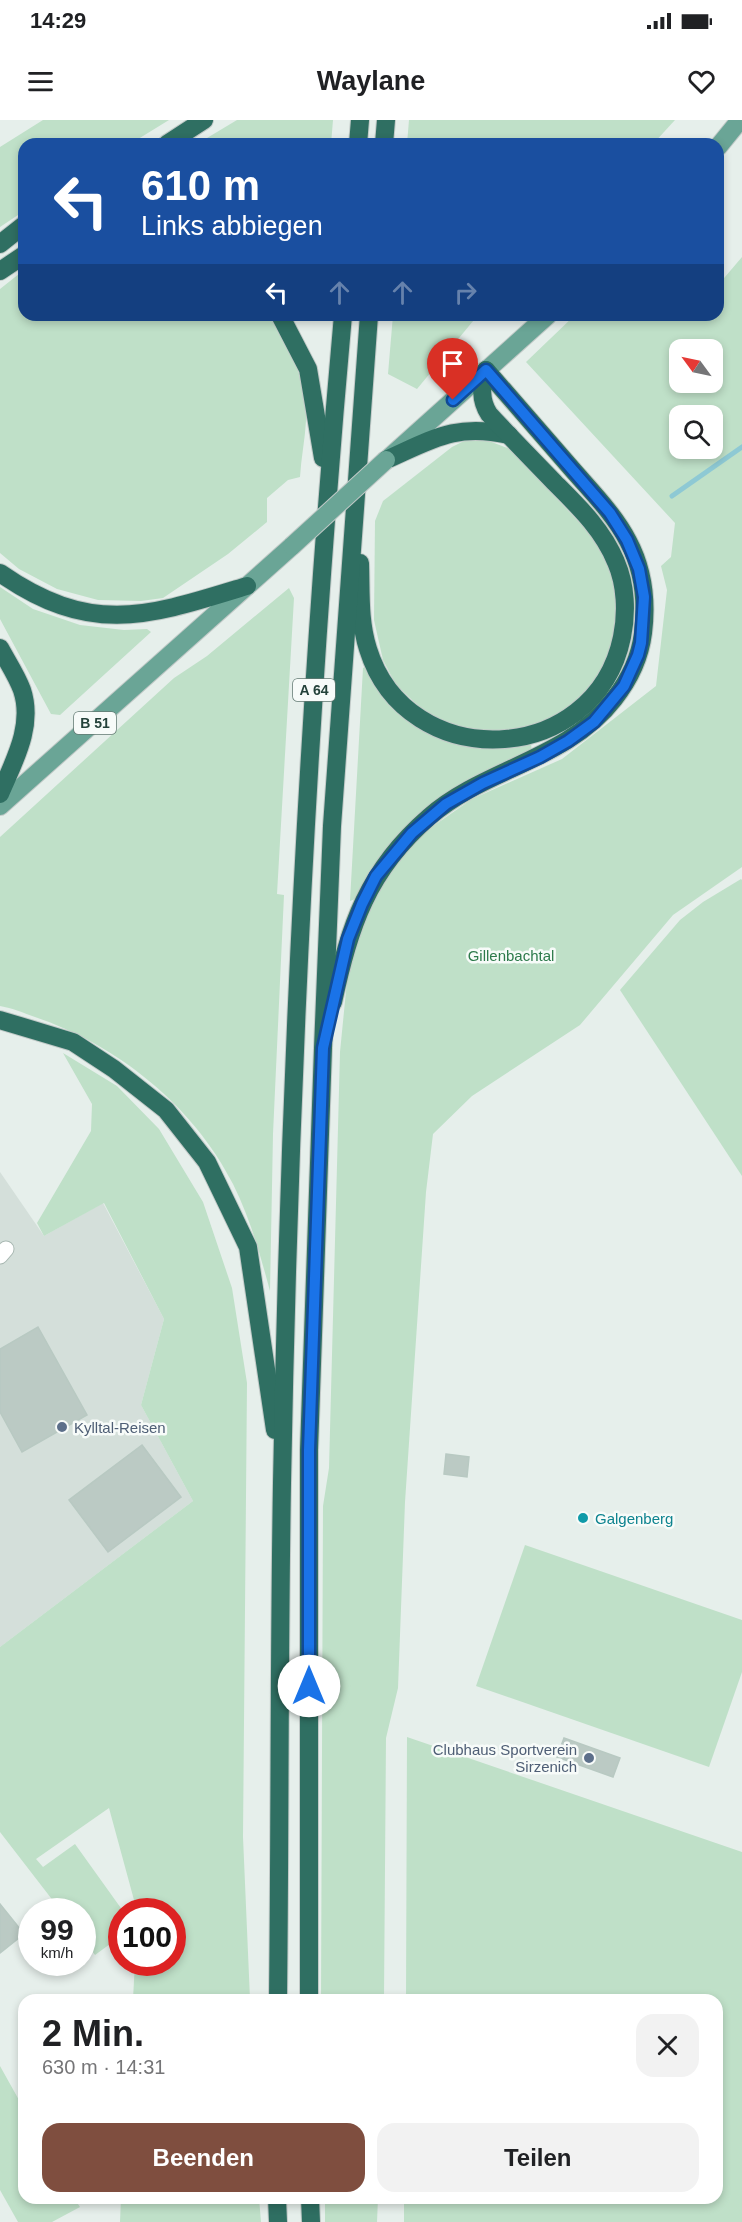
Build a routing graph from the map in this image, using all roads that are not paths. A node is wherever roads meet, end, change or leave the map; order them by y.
1 (204, 120) edge
2 (360, 120) edge
3 (386, 120) edge
4 (740, 120) edge
5 (176, 138) edge
6 (358, 138) edge
7 (384, 138) edge
8 (724, 140) edge
9 (18, 230) edge
10 (0, 244) edge
11 (18, 259) edge
12 (0, 271) edge
13 (283, 321) edge
14 (342, 321) edge
15 (368, 321) edge
16 (541, 321) edge
17 (486, 370) junction
18 (509, 435) junction
19 (357, 453) junction
20 (386, 460) junction
21 (327, 486) junction
22 (0, 573) edge
23 (247, 586) junction
24 (0, 648) edge
25 (0, 794) edge
26 (0, 806) edge
27 (0, 1020) edge
28 (323, 1048) junction
29 (282, 1482) junction
30 (278, 1994) edge
31 (309, 1994) edge
32 (277, 2204) edge
33 (310, 2204) edge
34 (278, 2222) edge
35 (311, 2222) edge

1 - 5 highway
2 - 6 highway
3 - 7 highway
4 - 8 main road
9 - 10 highway
11 - 12 highway
13 - 21 highway
14 - 21 highway, A 64
15 - 19 highway, A 64
16 - 17 main road, B 51
17 - 18 highway
17 - 20 main road, B 51
17 - 28 highway
18 - 19 highway
18 - 20 highway
19 - 28 highway, A 64
20 - 23 main road, B 51, bridge
21 - 29 highway, A 64
22 - 23 highway
23 - 26 main road, B 51
24 - 25 highway
27 - 29 highway
28 - 31 highway, A 64
29 - 30 highway, A 64
32 - 34 highway
33 - 35 highway

